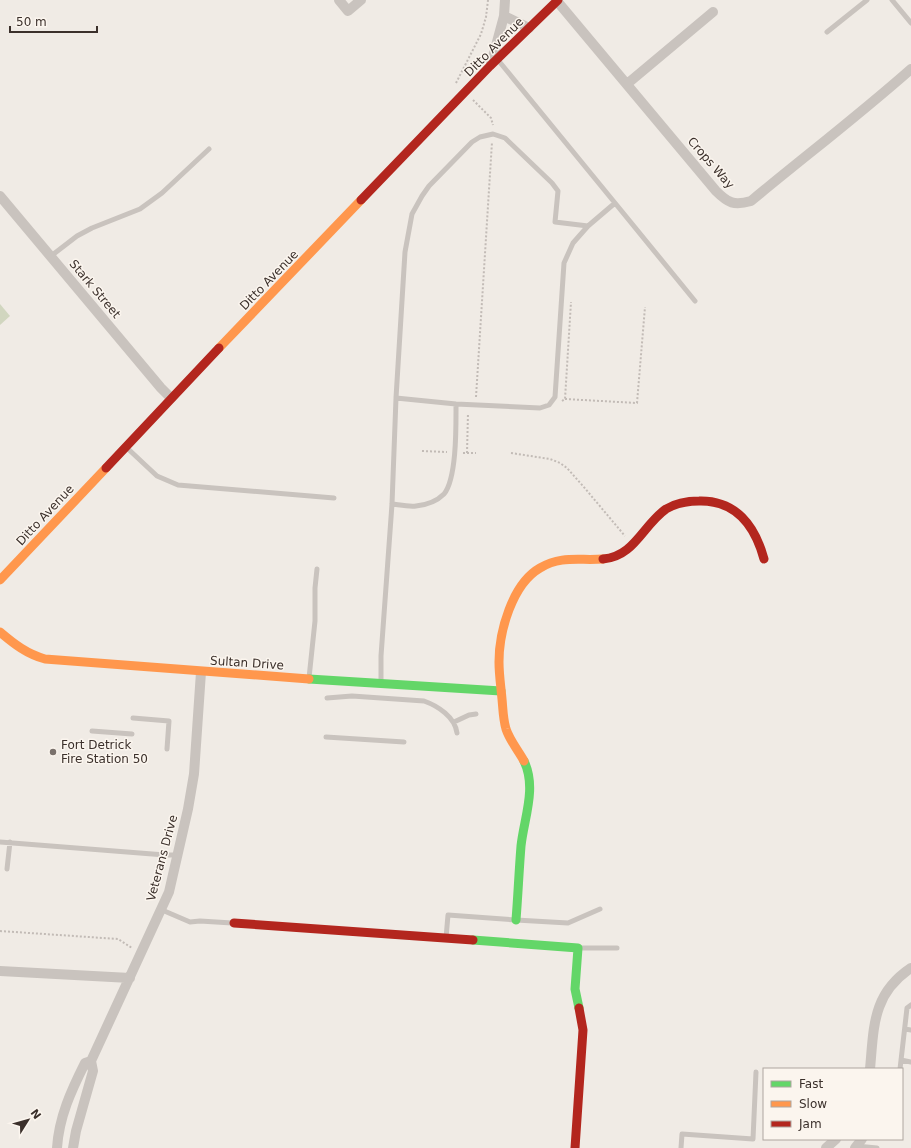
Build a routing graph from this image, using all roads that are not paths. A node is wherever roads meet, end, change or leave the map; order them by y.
1 (339, 0) edge
2 (361, 0) edge
3 (505, 0) edge
4 (558, 0) edge
5 (867, 0) edge
6 (892, 0) edge
7 (713, 12) dead end
8 (504, 16) junction
9 (911, 23) edge
10 (529, 28) junction
11 (827, 32) dead end
12 (494, 63) junction
13 (911, 69) edge
14 (627, 84) junction
15 (209, 149) dead end
16 (0, 196) edge
17 (615, 203) junction
18 (588, 226) junction
19 (51, 256) junction
20 (695, 301) dead end
21 (171, 398) junction
22 (396, 398) junction
23 (456, 404) junction
24 (126, 446) junction
25 (334, 498) dead end
26 (392, 504) junction
27 (764, 559) dead end
28 (317, 569) dead end
29 (0, 580) edge
30 (0, 632) edge
31 (201, 672) junction
32 (309, 679) junction
33 (381, 683) junction
34 (501, 691) junction
35 (327, 698) dead end
36 (476, 714) dead end
37 (133, 718) dead end
38 (454, 722) junction
39 (92, 731) dead end
40 (457, 733) dead end
41 (132, 734) dead end
42 (326, 737) dead end
43 (404, 742) dead end
44 (167, 749) dead end
45 (0, 842) edge
46 (10, 842) junction
47 (177, 855) junction
48 (7, 869) dead end
49 (600, 909) dead end
50 (162, 910) junction
51 (516, 920) junction
52 (234, 923) joint
53 (446, 939) junction
54 (578, 948) junction
55 (617, 948) dead end
56 (911, 968) edge
57 (0, 971) edge
58 (130, 978) junction
59 (911, 1005) edge
60 (905, 1029) junction
61 (911, 1030) edge
62 (901, 1060) junction
63 (91, 1061) junction
64 (911, 1062) edge
65 (870, 1068) edge
66 (900, 1068) edge
67 (756, 1072) dead end
68 (835, 1140) edge
69 (858, 1144) edge
70 (57, 1148) edge
71 (73, 1148) edge
72 (575, 1148) edge
73 (681, 1148) edge
74 (826, 1148) edge
75 (877, 1148) edge

1 - 2 street
3 - 8 street
4 - 10 street, Ditto Avenue
4 - 14 street, Crops Way
5 - 11 lane
6 - 9 lane
7 - 14 street
8 - 10 street
8 - 12 street
10 - 12 street, Ditto Avenue
12 - 17 lane
12 - 21 street, Ditto Avenue
13 - 14 street, Crops Way
15 - 19 lane
16 - 19 street, Stark Street
17 - 18 lane
17 - 20 lane
18 - 22 lane
18 - 23 lane
19 - 21 street, Stark Street
21 - 24 street, Ditto Avenue
22 - 23 lane
22 - 26 lane
23 - 26 lane
24 - 25 lane
24 - 29 street, Ditto Avenue
26 - 33 lane
27 - 34 street
28 - 32 lane
30 - 31 street, Sultan Drive
31 - 32 street, Sultan Drive
31 - 47 street, Veterans Drive
32 - 33 street, Sultan Drive
33 - 34 street, Sultan Drive
34 - 51 street
35 - 38 lane
36 - 38 lane
37 - 44 lane
38 - 40 lane
39 - 41 lane
42 - 43 lane
45 - 46 lane
46 - 47 lane
46 - 48 lane
47 - 50 street, Veterans Drive
49 - 51 lane
50 - 52 lane
50 - 58 street, Veterans Drive
51 - 53 lane
52 - 53 street
53 - 54 street
54 - 55 lane
54 - 72 street
56 - 65 street
57 - 58 street
58 - 63 street, Veterans Drive
59 - 60 lane
60 - 61 lane
60 - 62 lane
62 - 64 lane
62 - 66 lane
63 - 70 street, Veterans Drive
63 - 71 street, Veterans Drive
67 - 73 lane
68 - 74 street
69 - 75 lane

